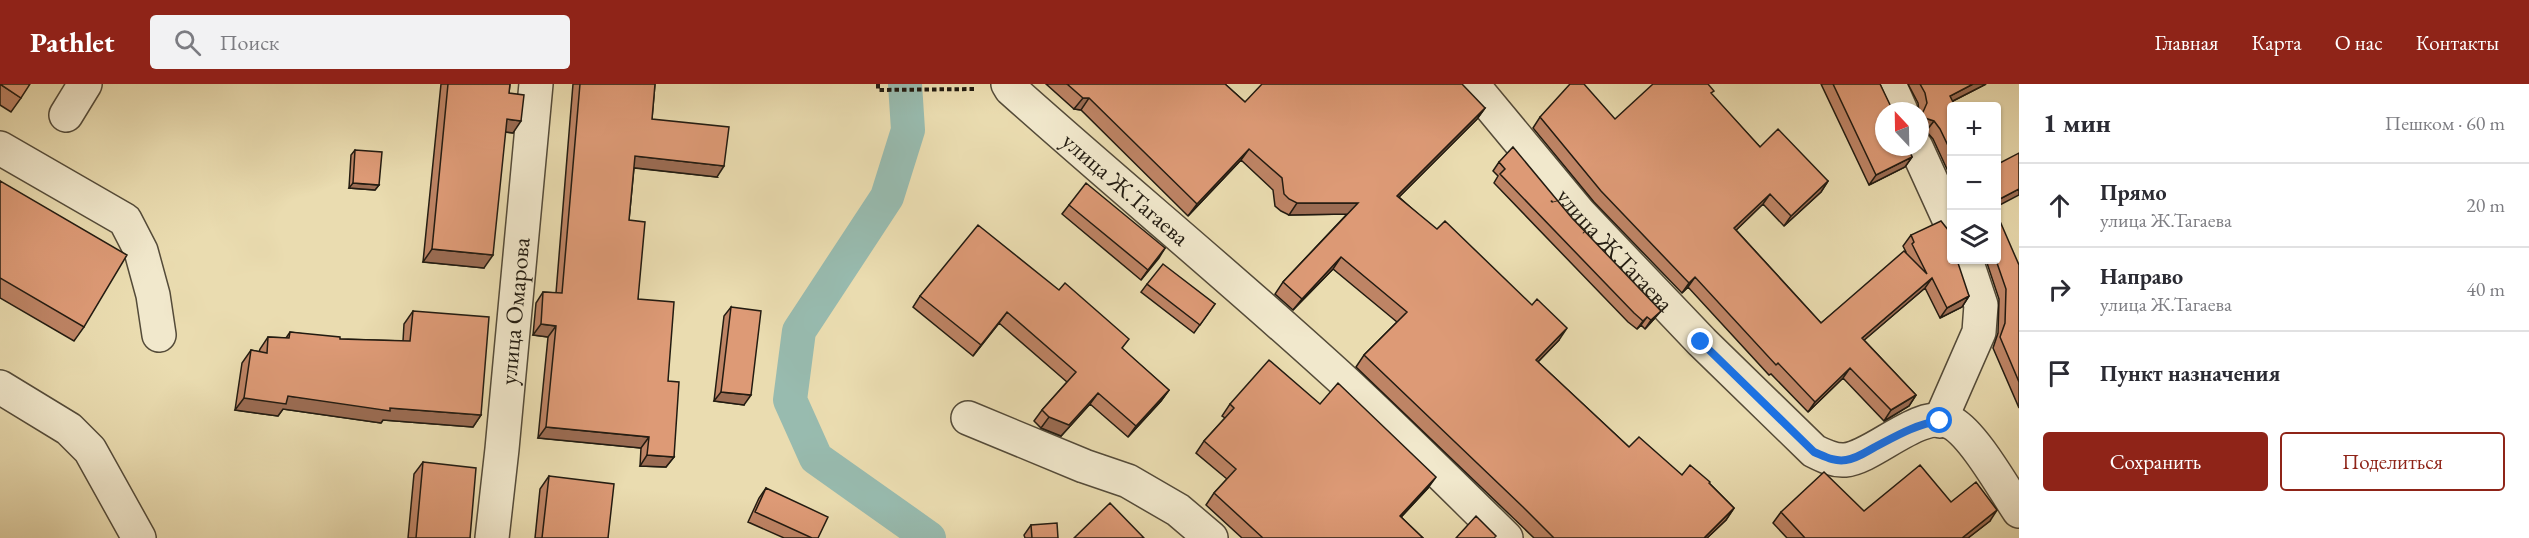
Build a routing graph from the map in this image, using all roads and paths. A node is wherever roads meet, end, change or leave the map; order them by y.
1 (85, 84) edge
2 (536, 84) edge
3 (878, 84) edge
4 (1472, 84) edge
5 (1889, 84) edge
6 (1009, 87) edge
7 (1896, 102) edge
8 (66, 115) dead end
9 (0, 148) edge
10 (1920, 156) edge
11 (1947, 215) edge
12 (1967, 264) edge
13 (159, 335) dead end
14 (0, 387) edge
15 (968, 418) dead end
16 (1940, 421) junction
17 (2019, 511) edge
18 (139, 538) edge
19 (492, 538) edge
20 (1211, 538) edge
21 (1506, 538) edge

1 - 8 street
2 - 19 street, улица Омарова
3 - 6 path
4 - 16 street, улица Ж.Тагаева
5 - 7 street
6 - 21 street, улица Ж.Тагаева
9 - 13 street
10 - 11 street
12 - 16 street
14 - 18 street
15 - 20 street
16 - 17 street

